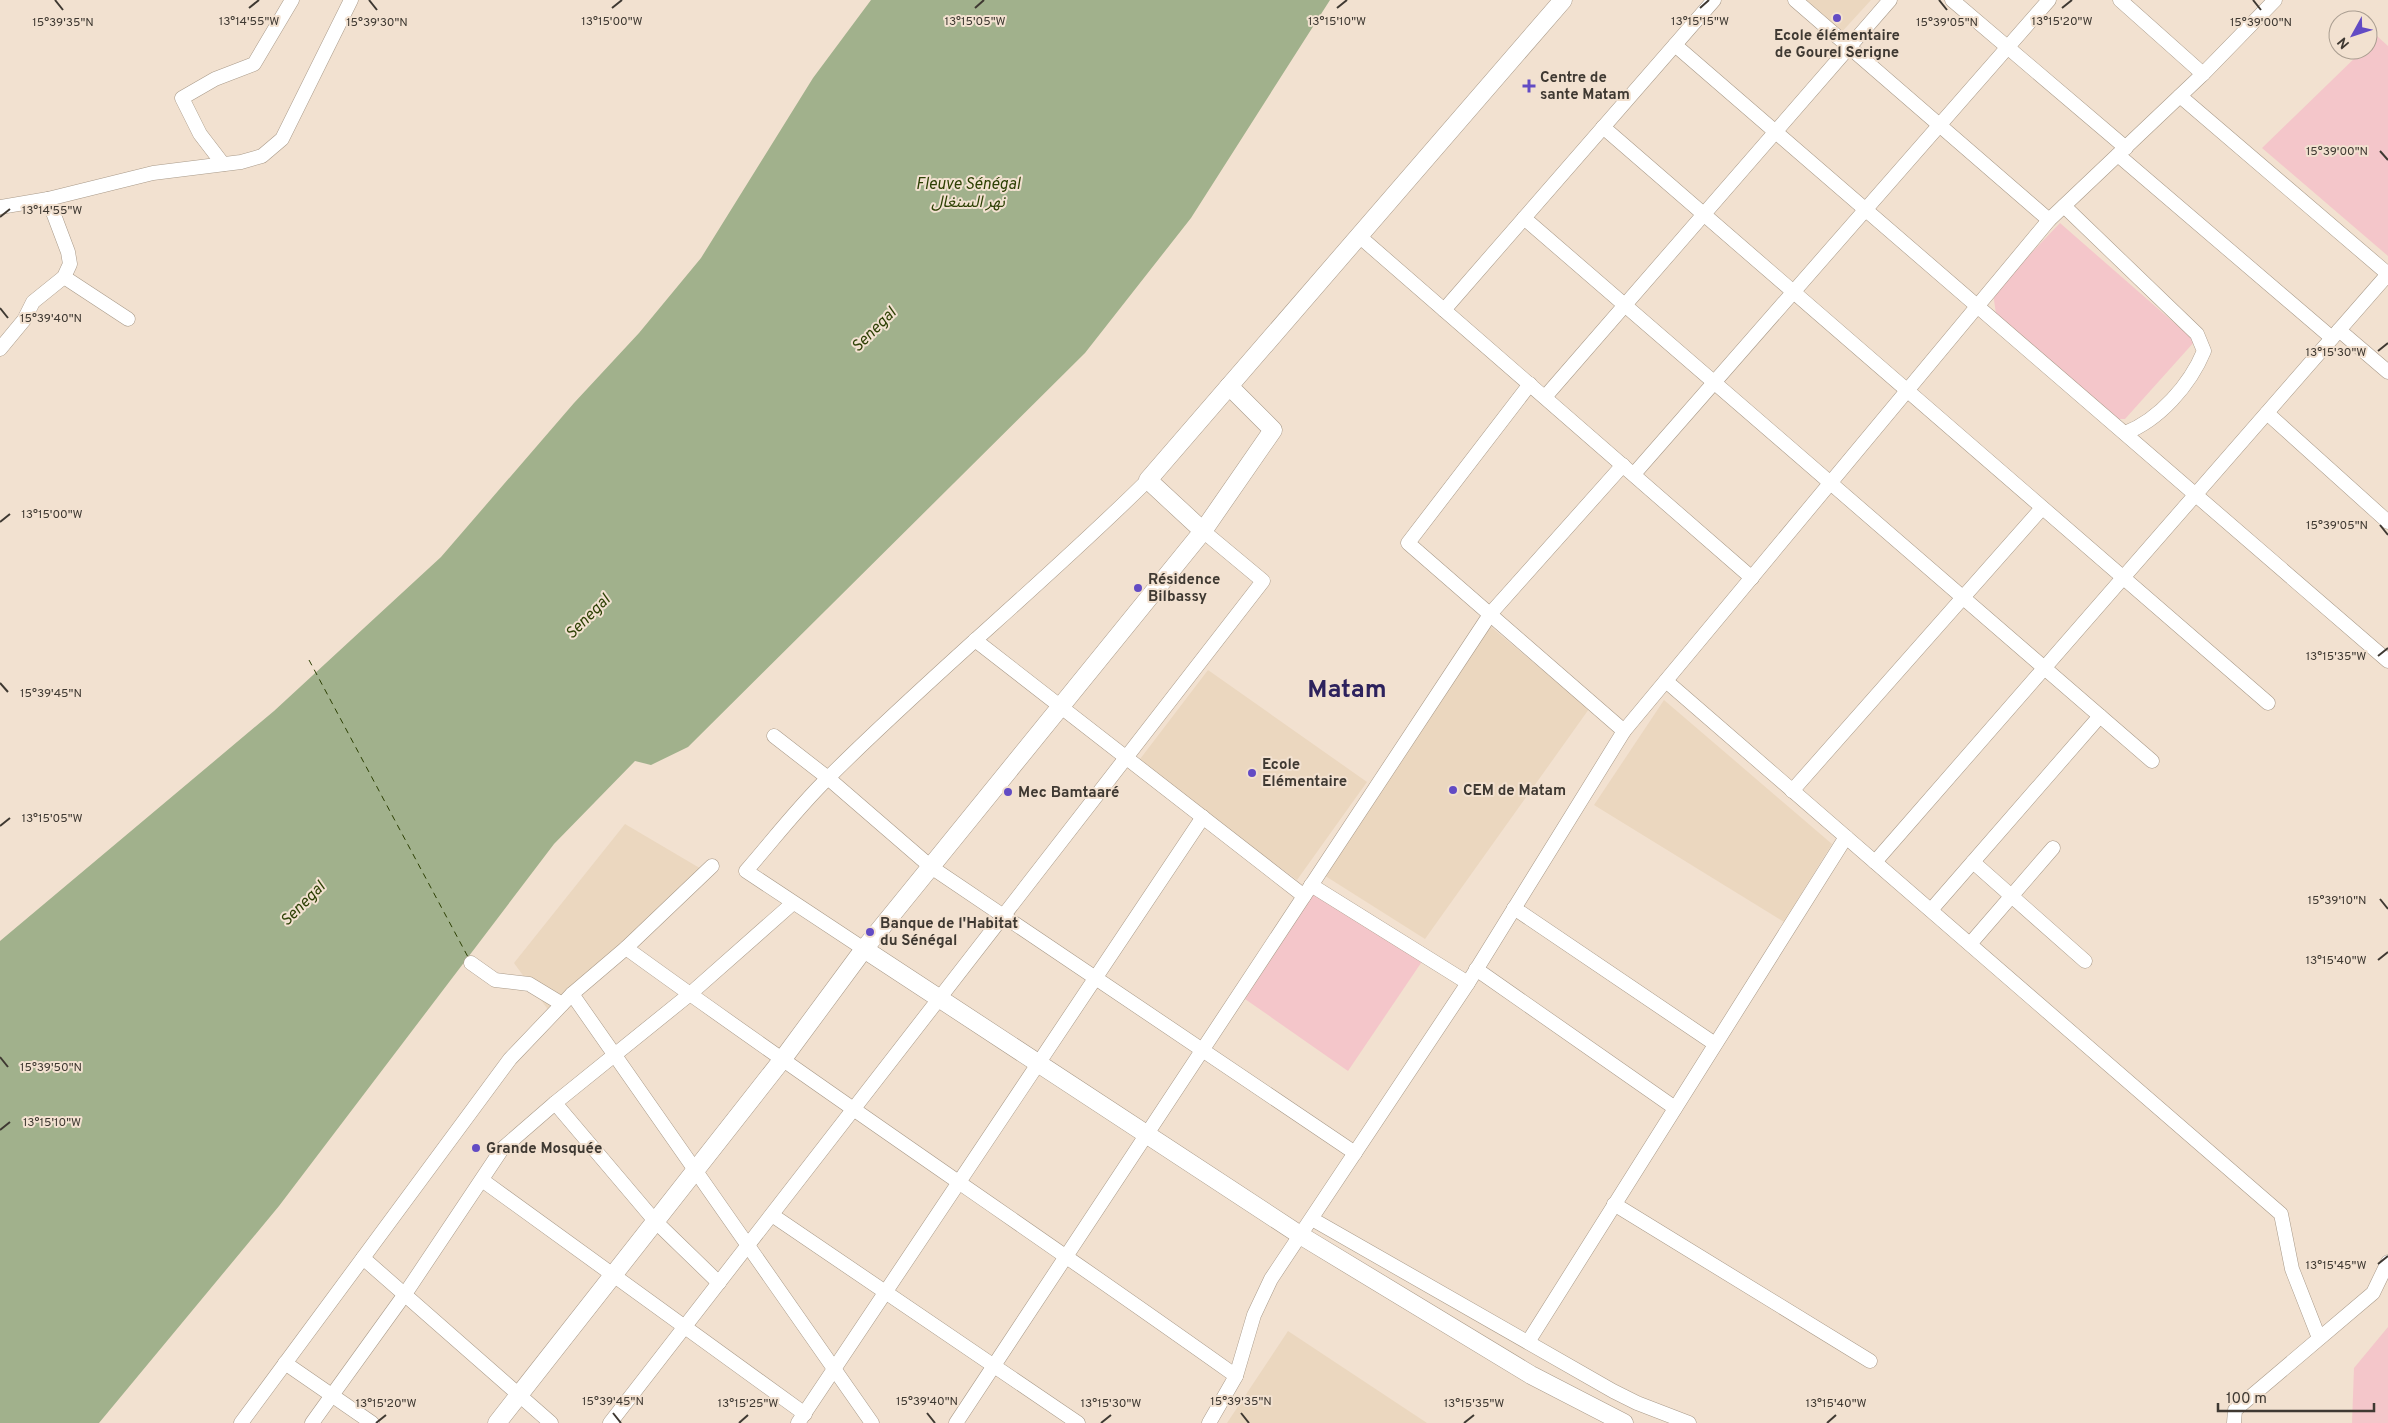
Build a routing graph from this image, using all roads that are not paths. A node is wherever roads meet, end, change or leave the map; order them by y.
1 (292, 0) edge
2 (351, 0) edge
3 (1563, 0) edge
4 (1714, 0) edge
5 (1795, 0) edge
6 (1890, 0) edge
7 (1952, 0) edge
8 (2049, 0) edge
9 (2120, 0) edge
10 (2275, 0) edge
11 (1675, 45) junction
12 (1849, 47) junction
13 (2008, 48) junction
14 (2203, 74) junction
15 (2180, 96) junction
16 (1939, 125) junction
17 (1603, 127) junction
18 (1776, 132) junction
19 (2122, 152) junction
20 (223, 164) junction
21 (48, 199) junction
22 (2064, 206) junction
23 (0, 207) edge
24 (1865, 210) junction
25 (1704, 215) junction
26 (1524, 218) junction
27 (2049, 220) junction
28 (1359, 236) junction
29 (64, 276) junction
30 (1793, 292) junction
31 (1976, 305) junction
32 (1625, 306) junction
33 (1444, 310) junction
34 (128, 319) dead end
35 (2336, 334) junction
36 (0, 349) edge
37 (2388, 372) edge
38 (1714, 382) junction
39 (1530, 384) junction
40 (1229, 386) junction
41 (1907, 390) junction
42 (1545, 397) junction
43 (2266, 413) junction
44 (2125, 433) junction
45 (1628, 469) junction
46 (1148, 480) junction
47 (1831, 483) junction
48 (2196, 495) junction
49 (2042, 508) junction
50 (2388, 522) edge
51 (1203, 531) junction
52 (1752, 578) junction
53 (2123, 578) junction
54 (1963, 598) junction
55 (1491, 613) junction
56 (975, 640) junction
57 (2388, 661) edge
58 (2044, 668) junction
59 (1666, 681) junction
60 (2268, 703) dead end
61 (1062, 708) junction
62 (2100, 716) junction
63 (1624, 731) junction
64 (774, 736) dead end
65 (1126, 758) junction
66 (2152, 761) dead end
67 (828, 778) junction
68 (1792, 791) junction
69 (1203, 817) junction
70 (1846, 837) junction
71 (2053, 848) dead end
72 (1875, 862) junction
73 (1973, 862) junction
74 (712, 866) dead end
75 (932, 867) junction
76 (1308, 891) junction
77 (2012, 896) junction
78 (793, 903) junction
79 (1514, 908) junction
80 (1930, 910) junction
81 (1004, 916) junction
82 (1970, 944) junction
83 (626, 948) junction
84 (864, 950) junction
85 (2085, 962) dead end
86 (471, 963) dead end
87 (1476, 969) junction
88 (1096, 978) junction
89 (1468, 982) junction
90 (690, 994) junction
91 (567, 999) junction
92 (939, 999) junction
93 (1715, 1044) junction
94 (1203, 1050) junction
95 (614, 1055) junction
96 (782, 1060) junction
97 (1038, 1064) junction
98 (554, 1104) junction
99 (1675, 1108) junction
100 (854, 1109) junction
101 (1147, 1135) junction
102 (1355, 1153) junction
103 (696, 1170) junction
104 (482, 1180) junction
105 (960, 1182) junction
106 (1614, 1204) junction
107 (772, 1215) junction
108 (1312, 1219) junction
109 (656, 1221) junction
110 (1300, 1235) junction
111 (748, 1246) junction
112 (1067, 1255) junction
113 (363, 1258) junction
114 (2388, 1262) edge
115 (613, 1276) junction
116 (719, 1283) junction
117 (885, 1293) junction
118 (405, 1294) junction
119 (684, 1328) junction
120 (2319, 1338) junction
121 (1528, 1342) junction
122 (1870, 1361) dead end
123 (285, 1363) junction
124 (994, 1366) junction
125 (835, 1369) junction
126 (1236, 1376) junction
127 (1613, 1391) junction
128 (332, 1395) junction
129 (519, 1395) junction
130 (1601, 1412) junction
131 (802, 1418) edge
132 (241, 1423) edge
133 (312, 1423) edge
134 (372, 1423) edge
135 (497, 1423) edge
136 (551, 1423) edge
137 (610, 1423) edge
138 (872, 1423) edge
139 (956, 1423) edge
140 (1078, 1423) edge
141 (1209, 1423) edge
142 (1624, 1423) edge
143 (1689, 1423) edge
144 (2234, 1423) edge

1 - 20 street
2 - 20 street
3 - 28 main road
4 - 11 street
5 - 12 street
6 - 12 street
7 - 13 street
8 - 13 street
9 - 14 street
10 - 14 street
11 - 17 street
11 - 18 street
12 - 16 street
12 - 18 street
13 - 16 street
13 - 19 street
14 - 15 street
15 - 19 street
15 - 35 street
16 - 24 street
16 - 27 street
17 - 25 street
17 - 26 street
18 - 24 street
18 - 25 street
19 - 22 street
19 - 35 street
20 - 21 street
21 - 23 street
21 - 29 street
22 - 27 street
22 - 44 street
24 - 30 street
24 - 31 street
25 - 30 street
25 - 32 street
26 - 32 street
26 - 33 street
27 - 31 street
28 - 33 street
28 - 40 main road
29 - 34 street
29 - 36 street
30 - 38 street
30 - 41 street
31 - 41 street
31 - 44 street
32 - 38 street
32 - 42 street
33 - 39 street
35 - 37 street
35 - 43 street
38 - 45 street
38 - 47 street
39 - 42 street
39 - 55 street
40 - 46 main road
40 - 51 main road
41 - 47 street
41 - 49 street
42 - 45 street
43 - 48 street
43 - 50 street
44 - 48 street
45 - 52 street
45 - 55 street
46 - 51 main road
46 - 56 street
47 - 52 street
47 - 54 street
48 - 53 street
48 - 57 street
49 - 53 street
49 - 54 street
51 - 61 main road
51 - 65 street
52 - 59 street
53 - 58 street
53 - 60 street
54 - 58 street
54 - 68 street
55 - 63 street
55 - 76 street
56 - 61 street
56 - 67 street
58 - 62 street
58 - 72 street
59 - 63 street
59 - 68 street
61 - 65 street
61 - 75 main road
62 - 66 street
62 - 73 street
63 - 79 street
64 - 67 street
65 - 69 street
65 - 81 street
67 - 75 street
67 - 78 street
68 - 70 street
69 - 76 street
69 - 88 street
70 - 72 street
70 - 93 street
71 - 77 street
72 - 80 street
73 - 77 street
73 - 80 street
74 - 83 street
75 - 81 street
75 - 84 main road
76 - 89 street
76 - 94 street
77 - 82 street
77 - 85 street
78 - 84 street
78 - 90 street
79 - 87 street
79 - 93 street
80 - 82 street
81 - 88 street
81 - 92 street
82 - 120 street
83 - 90 street
83 - 91 street
84 - 92 main road
84 - 96 main road
86 - 91 street
87 - 89 street
87 - 99 street
88 - 94 street
88 - 97 street
89 - 102 street
90 - 95 street
90 - 96 street
91 - 95 street
91 - 113 street
92 - 97 main road
92 - 100 street
93 - 99 street
94 - 101 street
94 - 102 street
95 - 98 street
95 - 103 street
96 - 100 street
96 - 103 main road
97 - 101 main road
97 - 105 street
98 - 104 street
98 - 109 street
99 - 106 street
100 - 105 street
100 - 107 street
101 - 110 main road
101 - 112 street
102 - 108 street
103 - 109 main road
103 - 111 street
104 - 115 street
104 - 118 street
105 - 112 street
105 - 117 street
106 - 121 street
106 - 122 street
107 - 111 street
107 - 117 street
108 - 110 street
108 - 121 street
109 - 115 main road
109 - 116 street
110 - 126 street
110 - 130 main road
111 - 116 street
111 - 125 street
112 - 124 street
112 - 126 street
113 - 118 street
113 - 123 street
114 - 120 street
115 - 119 street
115 - 129 main road
116 - 119 street
117 - 124 street
117 - 125 street
118 - 128 street
118 - 129 street
119 - 131 street
119 - 137 street
120 - 144 street
121 - 127 street
123 - 128 street
123 - 132 street
124 - 139 street
124 - 140 street
125 - 131 street
125 - 138 street
126 - 141 street
127 - 130 street
127 - 143 street
128 - 133 street
128 - 134 street
129 - 135 main road
129 - 136 street
130 - 142 main road

